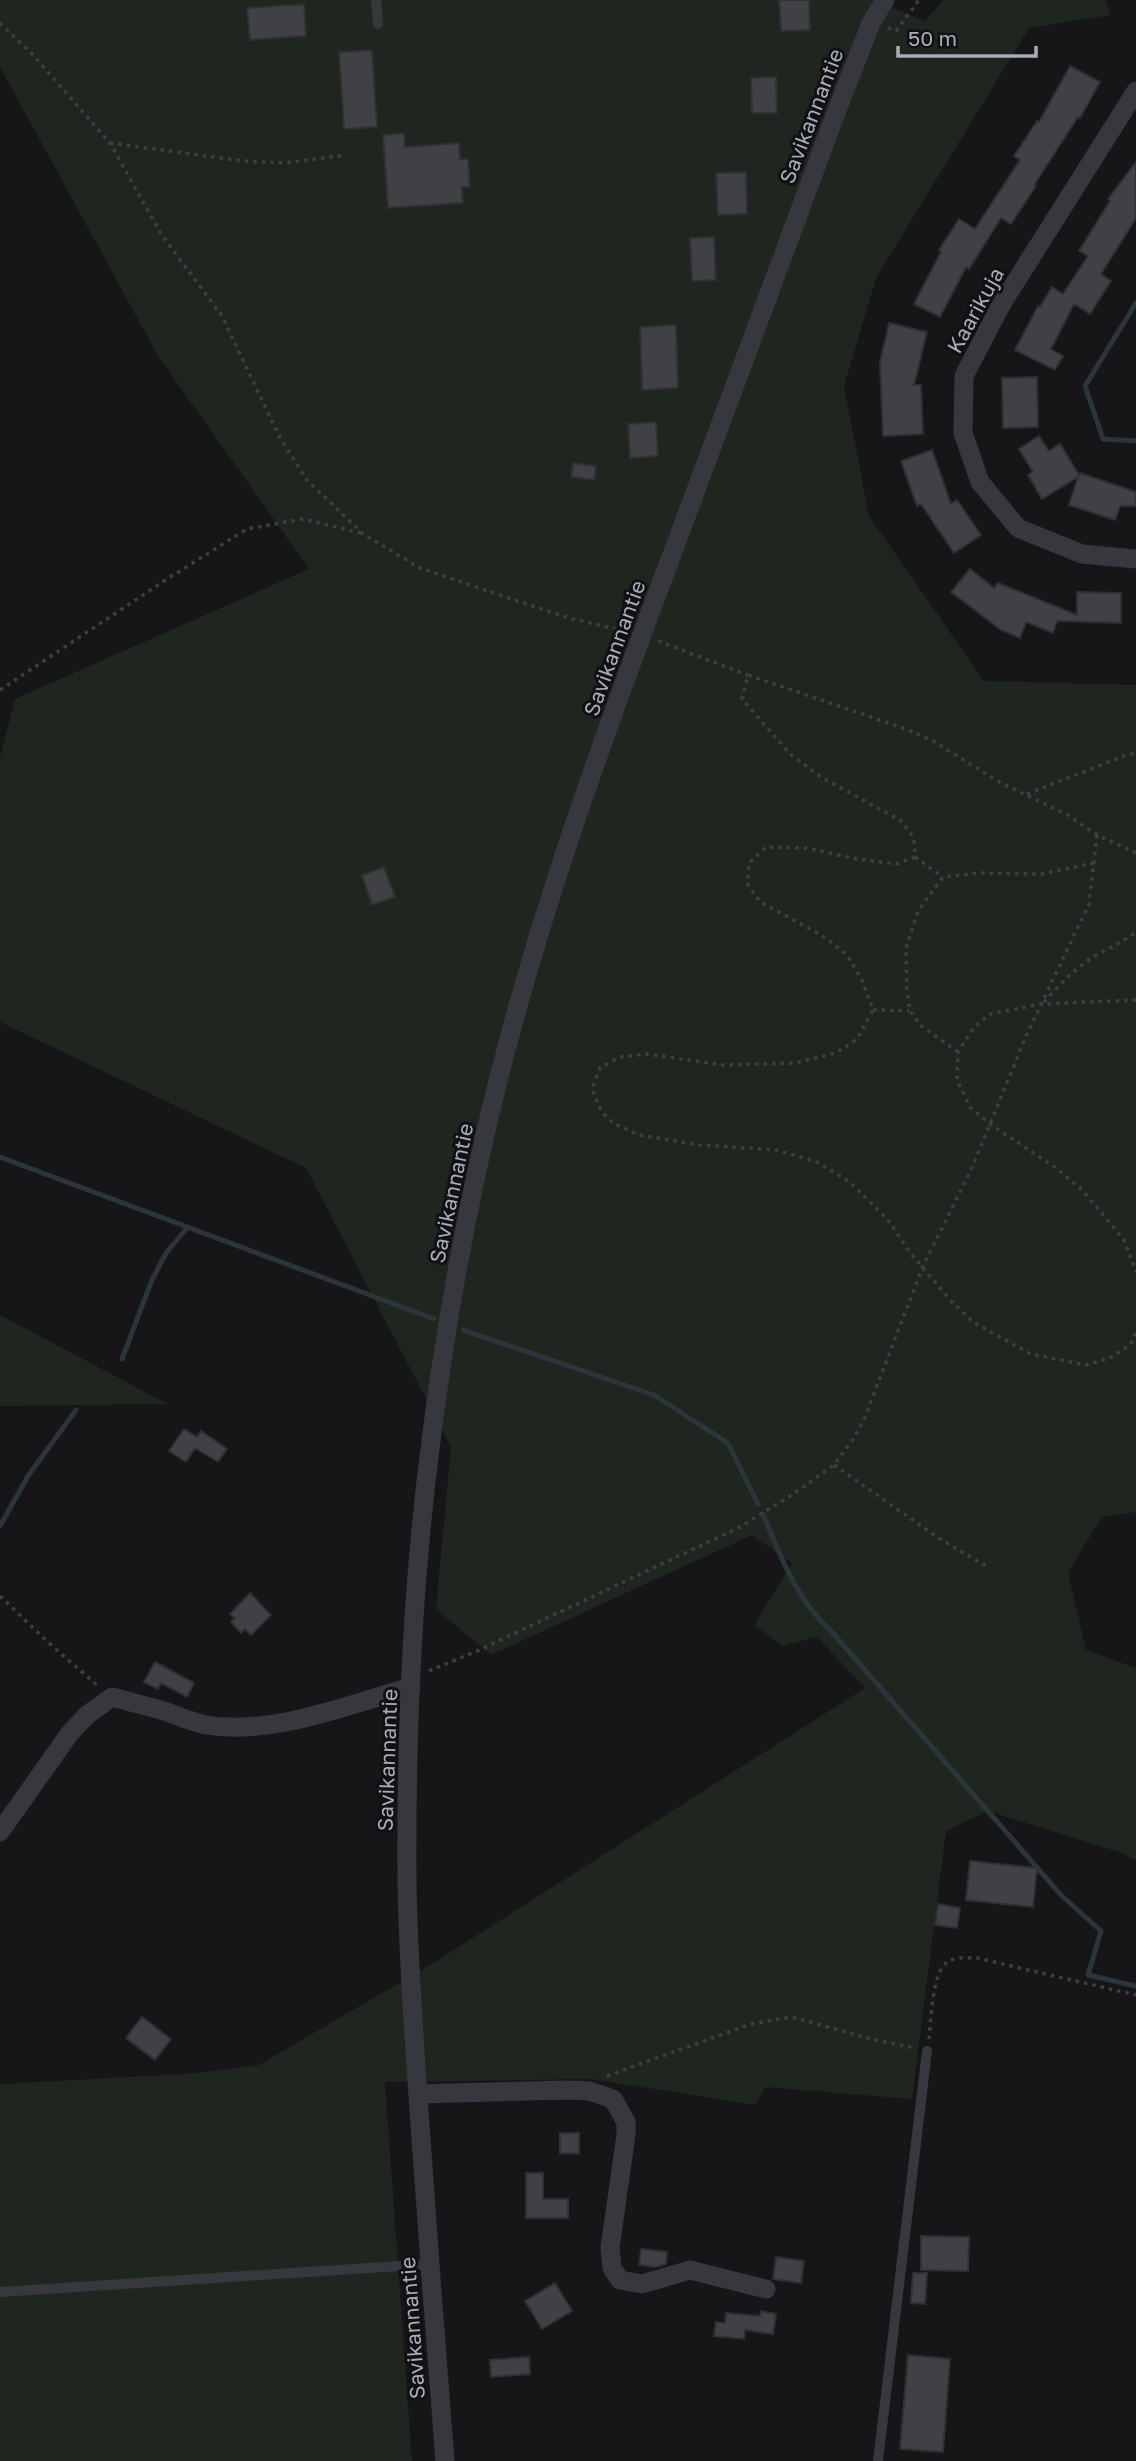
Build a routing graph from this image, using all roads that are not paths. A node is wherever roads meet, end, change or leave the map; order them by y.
1 (376, 0) edge
2 (885, 0) edge
3 (378, 24) dead end
4 (1136, 91) edge
5 (1136, 559) edge
6 (411, 1683) junction
7 (0, 1832) edge
8 (927, 2051) road end
9 (418, 2094) junction
10 (430, 2264) junction
11 (766, 2289) dead end
12 (0, 2292) edge
13 (445, 2461) edge
14 (878, 2461) edge

1 - 3 lane
2 - 6 street, Savikannantie
4 - 5 street, Kaarikuja
6 - 7 street
6 - 9 street, Savikannantie
8 - 14 lane
9 - 10 street, Savikannantie
9 - 11 street
10 - 12 lane
10 - 13 street, Savikannantie

